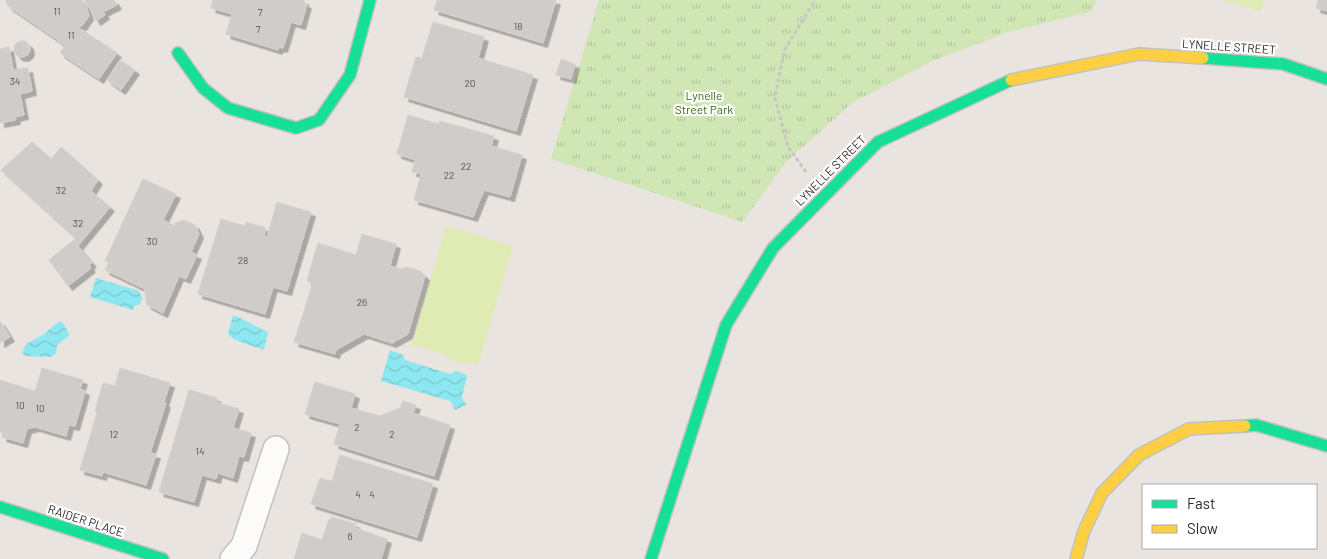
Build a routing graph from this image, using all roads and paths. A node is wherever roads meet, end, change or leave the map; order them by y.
1 (370, 0) edge
2 (816, 0) edge
3 (178, 53) dead end
4 (1327, 79) edge
5 (827, 192) junction
6 (1327, 446) edge
7 (276, 449) dead end
8 (0, 507) edge
9 (163, 559) edge
10 (234, 559) edge
11 (651, 559) edge
12 (1076, 559) edge

1 - 3 street
2 - 5 path
4 - 5 street, LYNELLE STREET
5 - 11 street, LYNELLE STREET
6 - 12 street
7 - 10 street
8 - 9 street, RAIDER PLACE

